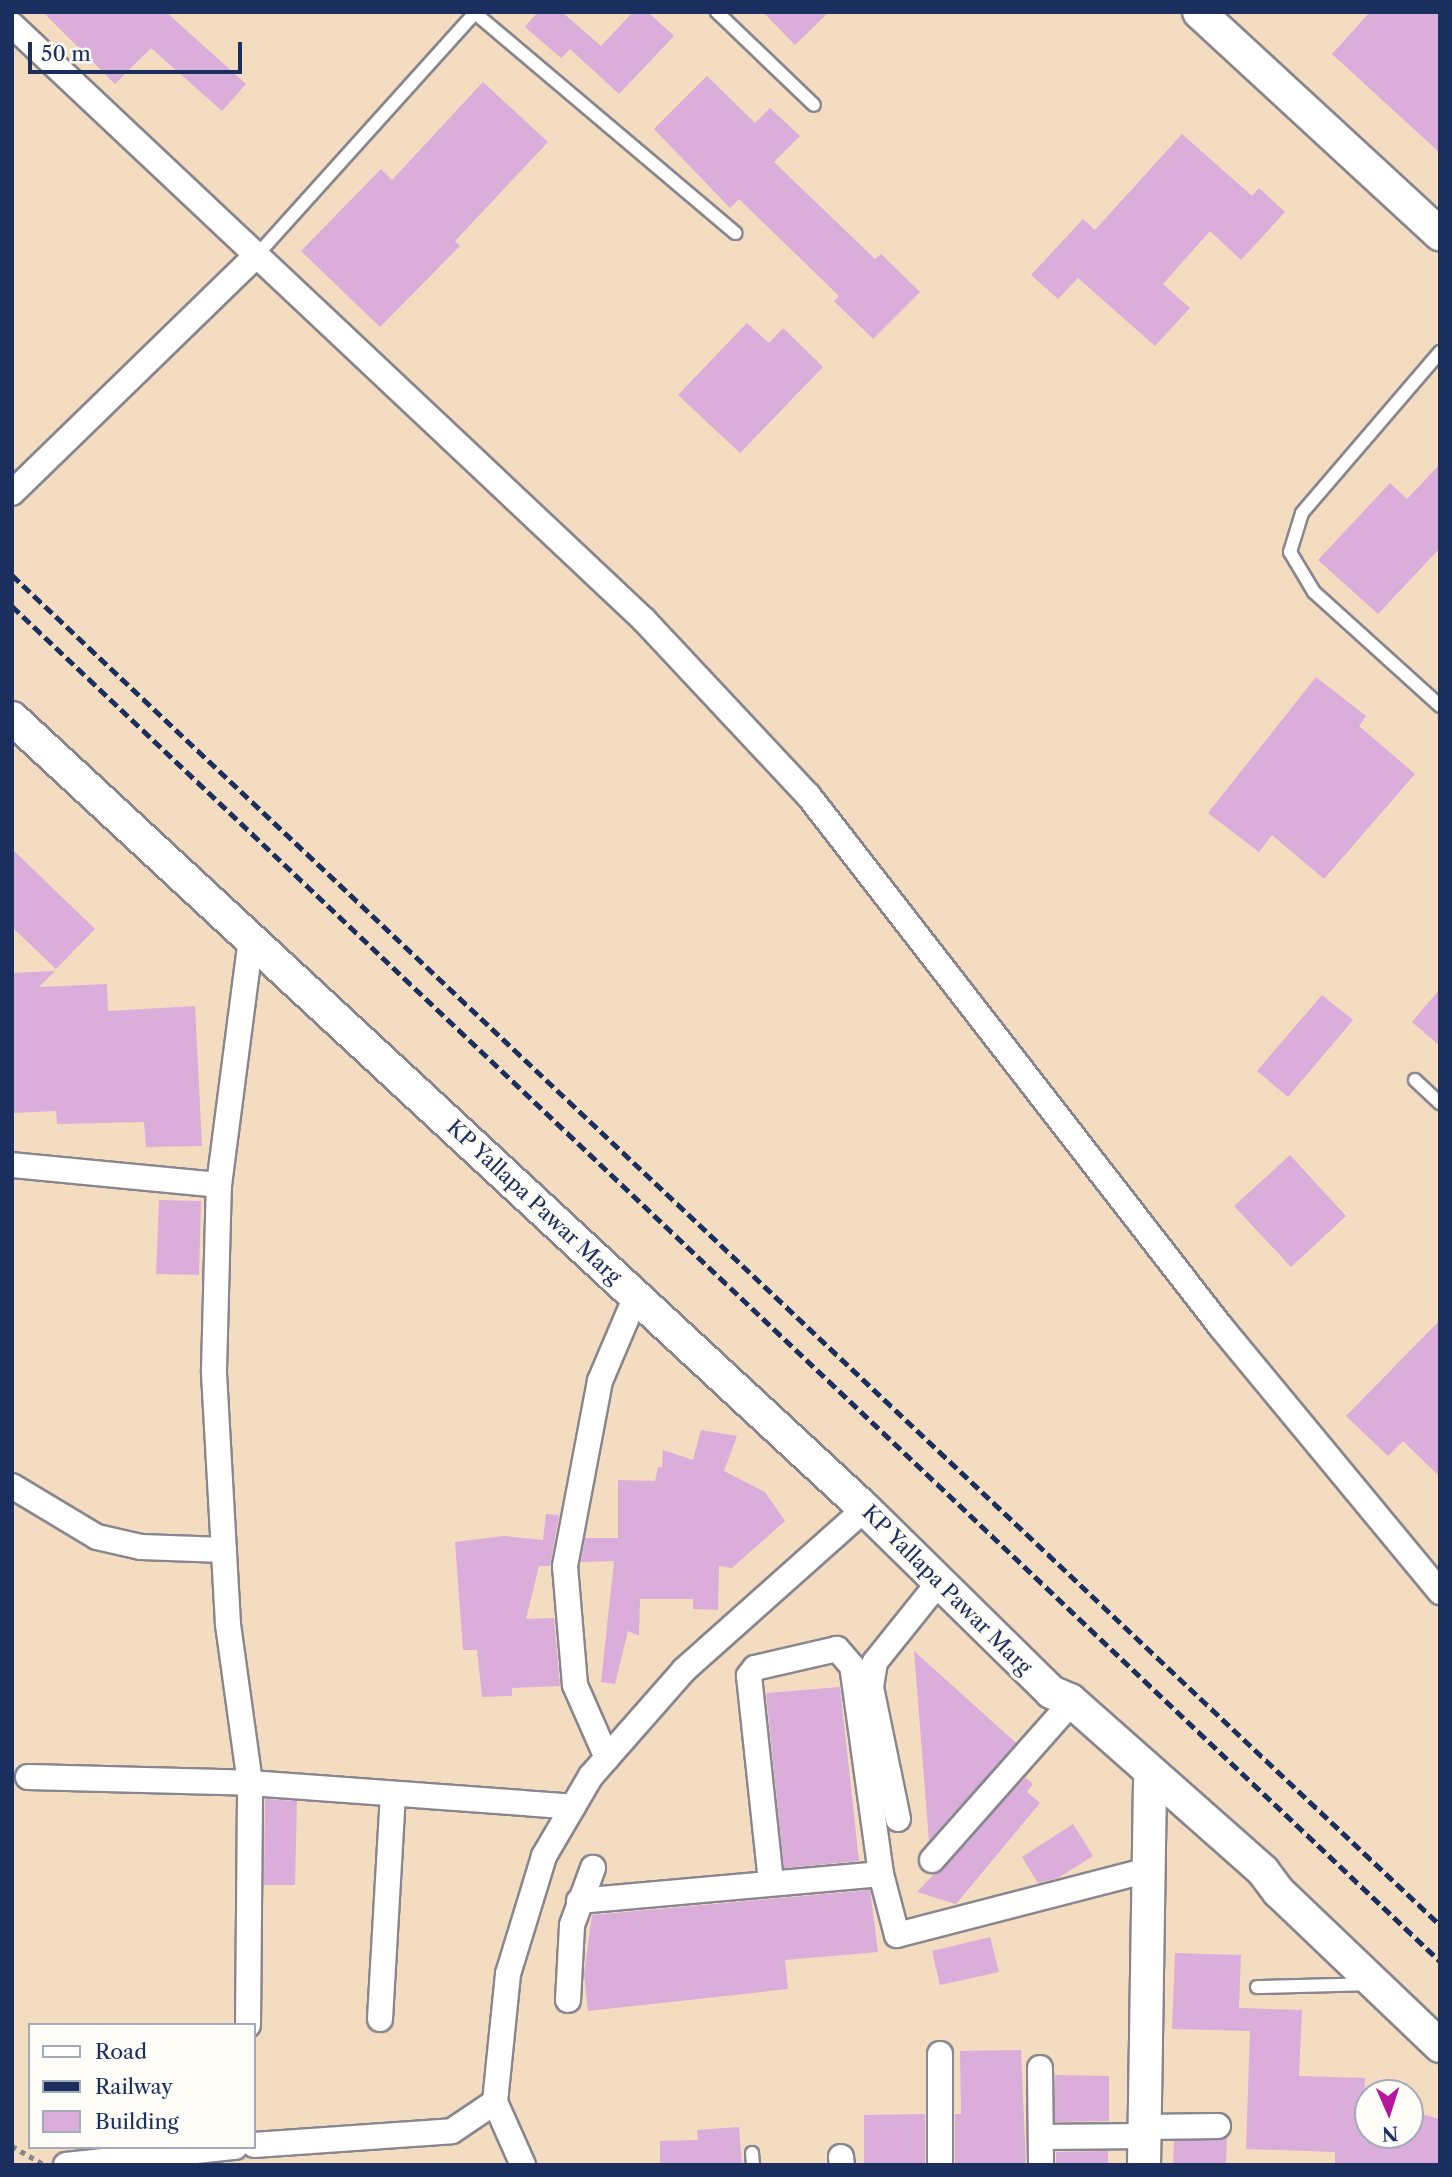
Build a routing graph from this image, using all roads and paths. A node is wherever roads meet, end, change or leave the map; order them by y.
1 (717, 12) edge
2 (1199, 12) edge
3 (476, 13) edge
4 (12, 25) edge
5 (814, 105) dead end
6 (735, 233) dead end
7 (1440, 234) edge
8 (257, 255) junction
9 (1440, 352) edge
10 (12, 493) edge
11 (1440, 706) edge
12 (12, 718) edge
13 (251, 940) junction
14 (1415, 1080) dead end
15 (1440, 1103) edge
16 (12, 1165) edge
17 (219, 1185) junction
18 (636, 1296) junction
19 (12, 1486) edge
20 (865, 1509) junction
21 (224, 1550) junction
22 (939, 1582) junction
23 (1439, 1589) edge
24 (1056, 1703) junction
25 (607, 1758) junction
26 (28, 1777) dead end
27 (250, 1783) junction
28 (1150, 1784) junction
29 (393, 1794) junction
30 (573, 1807) junction
31 (898, 1819) dead end
32 (932, 1860) dead end
33 (593, 1868) dead end
34 (1148, 1870) junction
35 (881, 1874) junction
36 (771, 1883) junction
37 (579, 1901) junction
38 (1373, 1984) junction
39 (1257, 1987) dead end
40 (568, 2000) dead end
41 (380, 2019) dead end
42 (248, 2023) edge
43 (1440, 2046) edge
44 (940, 2054) dead end
45 (1040, 2068) dead end
46 (495, 2102) junction
47 (1218, 2126) dead end
48 (1041, 2137) junction
49 (1144, 2142) edge
50 (256, 2145) edge
51 (12, 2146) edge
52 (215, 2149) edge
53 (43, 2165) edge
54 (66, 2165) edge
55 (523, 2165) edge
56 (940, 2165) edge
57 (1041, 2165) edge

1 - 5 lane
2 - 7 street
3 - 6 lane
3 - 8 lane
4 - 8 street
8 - 10 street
8 - 23 street
9 - 11 lane
12 - 13 street, KP Yallapa Pawar Marg
13 - 17 street
13 - 18 street, KP Yallapa Pawar Marg
14 - 15 lane
16 - 17 street
17 - 21 street
18 - 20 street, KP Yallapa Pawar Marg
18 - 25 street
19 - 21 street
20 - 22 street, KP Yallapa Pawar Marg
20 - 25 street
21 - 27 street
22 - 24 street, KP Yallapa Pawar Marg
22 - 31 street
24 - 28 street, KP Yallapa Pawar Marg
24 - 32 street
25 - 30 street
26 - 27 street
27 - 29 street
27 - 42 street
28 - 34 street
28 - 38 street, KP Yallapa Pawar Marg
29 - 30 street
29 - 41 street
30 - 46 street
33 - 37 street
34 - 35 street
34 - 49 street
35 - 36 street
35 - 36 street
36 - 37 street
37 - 40 street
38 - 39 lane
38 - 43 street, KP Yallapa Pawar Marg
44 - 56 street
45 - 48 street
46 - 50 street
46 - 55 street
47 - 49 street
48 - 49 street
48 - 57 street
51 - 53 path
52 - 54 street

